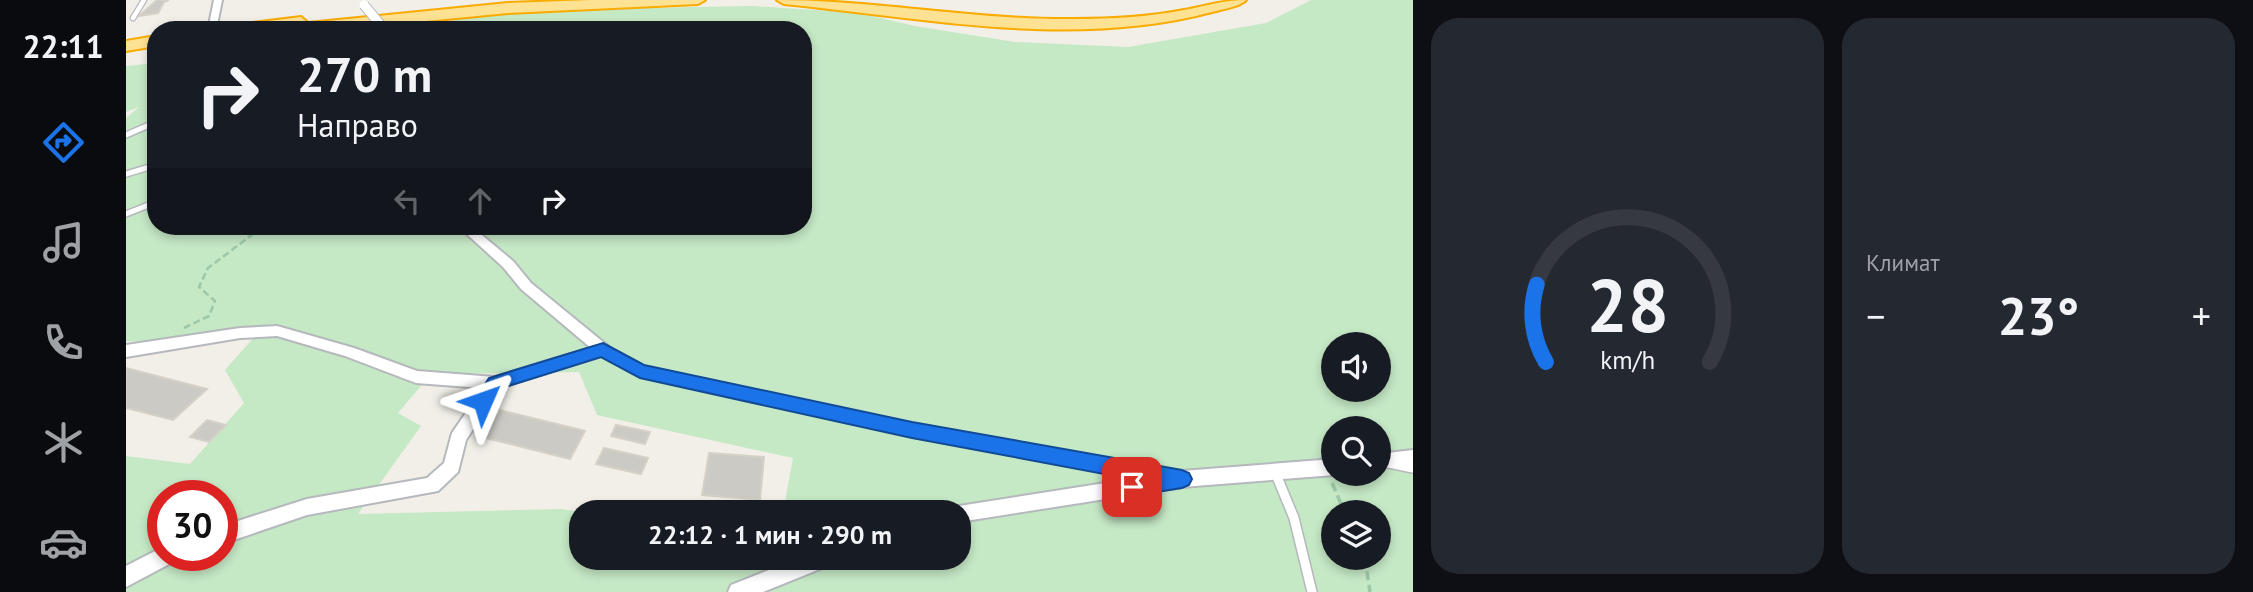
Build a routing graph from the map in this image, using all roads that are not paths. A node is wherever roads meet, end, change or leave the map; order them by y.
1 (144, 0) edge
2 (218, 0) edge
3 (561, 0) edge
4 (698, 0) edge
5 (784, 0) edge
6 (835, 0) edge
7 (1212, 0) edge
8 (1240, 0) edge
9 (362, 2) edge
10 (133, 19) dead end
11 (214, 21) edge
12 (322, 21) edge
13 (375, 21) edge
14 (378, 21) edge
15 (147, 42) edge
16 (126, 46) edge
17 (147, 48) edge
18 (126, 52) edge
19 (147, 126) edge
20 (126, 135) edge
21 (147, 168) edge
22 (126, 174) edge
23 (147, 206) edge
24 (126, 214) edge
25 (474, 235) edge
26 (603, 350) junction
27 (126, 351) edge
28 (495, 383) junction
29 (1413, 457) edge
30 (1391, 460) edge
31 (1391, 463) edge
32 (1321, 468) edge
33 (1413, 468) edge
34 (1275, 471) junction
35 (1182, 479) junction
36 (971, 512) edge
37 (238, 530) edge
38 (147, 565) edge
39 (793, 570) edge
40 (126, 577) edge
41 (738, 592) edge
42 (1312, 592) edge

1 - 10 lane
2 - 11 street
3 - 12 highway
4 - 13 highway
5 - 8 highway
6 - 7 highway
9 - 14 street, bridge
15 - 16 highway
17 - 18 highway
19 - 20 lane
21 - 22 lane
23 - 24 lane
25 - 26 street
26 - 28 street
26 - 35 lane
27 - 28 street
28 - 37 street
29 - 30 street
31 - 33 lane
32 - 34 street
34 - 35 street
34 - 42 lane
35 - 36 street
38 - 40 street
39 - 41 street

